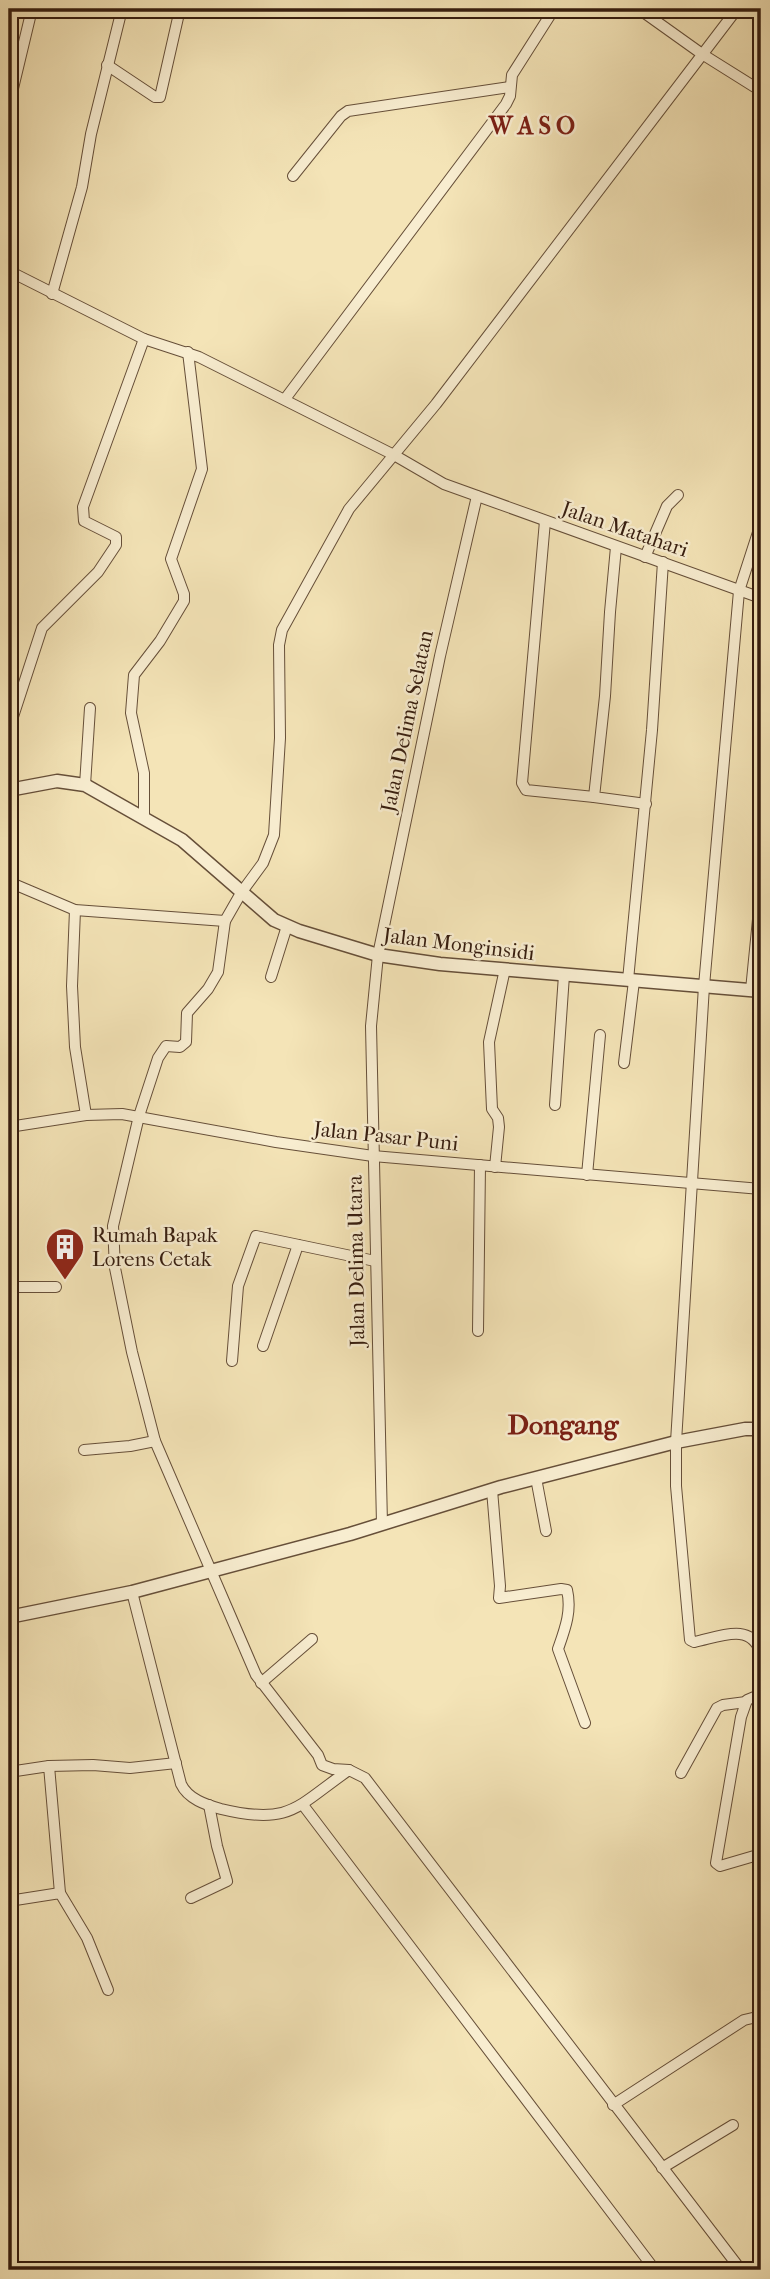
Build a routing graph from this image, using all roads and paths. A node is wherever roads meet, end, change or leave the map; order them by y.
1 (32, 9) edge
2 (122, 9) edge
3 (180, 9) edge
4 (554, 9) edge
5 (639, 9) edge
6 (737, 9) edge
7 (702, 54) junction
8 (107, 65) junction
9 (510, 87) junction
10 (761, 91) edge
11 (9, 106) edge
12 (293, 176) dead end
13 (9, 271) edge
14 (52, 294) junction
15 (144, 339) junction
16 (188, 352) junction
17 (285, 400) junction
18 (394, 455) junction
19 (678, 495) dead end
20 (477, 496) junction
21 (545, 521) junction
22 (761, 523) edge
23 (616, 547) junction
24 (645, 557) junction
25 (663, 562) junction
26 (739, 591) junction
27 (761, 598) edge
28 (90, 708) dead end
29 (9, 729) edge
30 (85, 785) junction
31 (9, 790) edge
32 (594, 797) junction
33 (646, 804) junction
34 (144, 818) junction
35 (9, 882) edge
36 (761, 889) edge
37 (241, 893) junction
38 (75, 910) junction
39 (225, 921) junction
40 (286, 926) junction
41 (378, 955) junction
42 (505, 969) junction
43 (564, 975) junction
44 (271, 977) dead end
45 (631, 981) junction
46 (704, 986) junction
47 (756, 991) edge
48 (600, 1035) dead end
49 (624, 1063) dead end
50 (555, 1105) dead end
51 (86, 1115) junction
52 (139, 1116) junction
53 (9, 1127) edge
54 (373, 1156) junction
55 (480, 1165) junction
56 (495, 1167) junction
57 (587, 1175) junction
58 (693, 1183) junction
59 (761, 1189) edge
60 (298, 1245) junction
61 (375, 1261) junction
62 (9, 1287) edge
63 (56, 1287) dead end
64 (478, 1331) dead end
65 (263, 1346) dead end
66 (232, 1361) dead end
67 (761, 1429) edge
68 (155, 1441) junction
69 (676, 1442) junction
70 (84, 1450) dead end
71 (536, 1478) junction
72 (492, 1490) junction
73 (382, 1524) junction
74 (546, 1531) dead end
75 (209, 1570) junction
76 (132, 1592) junction
77 (9, 1617) edge
78 (312, 1639) dead end
79 (761, 1654) edge
80 (261, 1682) junction
81 (761, 1694) edge
82 (746, 1702) junction
83 (585, 1723) dead end
84 (176, 1763) junction
85 (49, 1766) junction
86 (349, 1770) junction
87 (9, 1772) edge
88 (681, 1773) dead end
89 (209, 1805) junction
90 (303, 1805) junction
91 (761, 1854) edge
92 (60, 1893) junction
93 (191, 1898) dead end
94 (9, 1901) edge
95 (108, 1990) dead end
96 (761, 2016) edge
97 (613, 2105) junction
98 (733, 2125) dead end
99 (662, 2168) junction
100 (655, 2270) edge
101 (741, 2270) edge

1 - 11 street
2 - 8 street
3 - 8 street
4 - 9 street
5 - 7 street
6 - 7 street
7 - 10 street
7 - 18 street
8 - 14 street
9 - 12 street
9 - 17 street
13 - 14 street, Jalan Matahari
14 - 15 street, Jalan Matahari
15 - 16 street, Jalan Matahari
15 - 29 street
16 - 17 street, Jalan Matahari
16 - 34 street
17 - 18 street, Jalan Matahari
18 - 20 street, Jalan Matahari
18 - 37 street
19 - 24 street
20 - 21 street, Jalan Matahari
20 - 41 street, Jalan Delima Selatan
21 - 23 street, Jalan Matahari
21 - 32 street
22 - 26 street
23 - 24 street, Jalan Matahari
23 - 32 street
24 - 25 street, Jalan Matahari
25 - 26 street, Jalan Matahari
25 - 33 street
26 - 27 street, Jalan Matahari
26 - 46 street
28 - 30 street
30 - 31 street, Jalan Monginsidi
30 - 34 street, Jalan Monginsidi
32 - 33 street
33 - 45 street
34 - 37 street, Jalan Monginsidi
35 - 38 street
36 - 47 street
37 - 39 street
37 - 40 street, Jalan Monginsidi
38 - 39 street
38 - 51 street
39 - 52 street
40 - 41 street, Jalan Monginsidi
40 - 44 street
41 - 42 street, Jalan Monginsidi
41 - 54 street, Jalan Delima Utara
42 - 43 street, Jalan Monginsidi
42 - 56 street
43 - 45 street, Jalan Monginsidi
43 - 50 street
45 - 46 street, Jalan Monginsidi
45 - 49 street
46 - 47 street, Jalan Monginsidi
46 - 58 street
48 - 57 street
51 - 52 street, Jalan Pasar Puni
51 - 53 street, Jalan Pasar Puni
52 - 54 street, Jalan Pasar Puni
52 - 68 street
54 - 55 street, Jalan Pasar Puni
54 - 61 street, Jalan Delima Utara
55 - 56 street, Jalan Pasar Puni
55 - 64 street
56 - 57 street, Jalan Pasar Puni
57 - 58 street, Jalan Pasar Puni
58 - 59 street, Jalan Pasar Puni
58 - 69 street
60 - 61 street
60 - 65 street
60 - 66 street
61 - 73 street, Jalan Delima Utara
62 - 63 street
67 - 69 street
68 - 70 street
68 - 75 street
69 - 71 street
69 - 79 street
71 - 72 street
71 - 74 street
72 - 73 street
72 - 83 street
73 - 75 street
75 - 76 street
75 - 80 street
76 - 77 street
76 - 84 street
78 - 80 street
80 - 86 street
81 - 82 street
82 - 88 street
82 - 91 street
84 - 85 street
84 - 89 street
85 - 87 street
85 - 92 street
86 - 90 street
86 - 97 street
89 - 90 street
89 - 93 street
90 - 100 street
92 - 94 street
92 - 95 street
96 - 97 street
97 - 99 street
98 - 99 street
99 - 101 street

